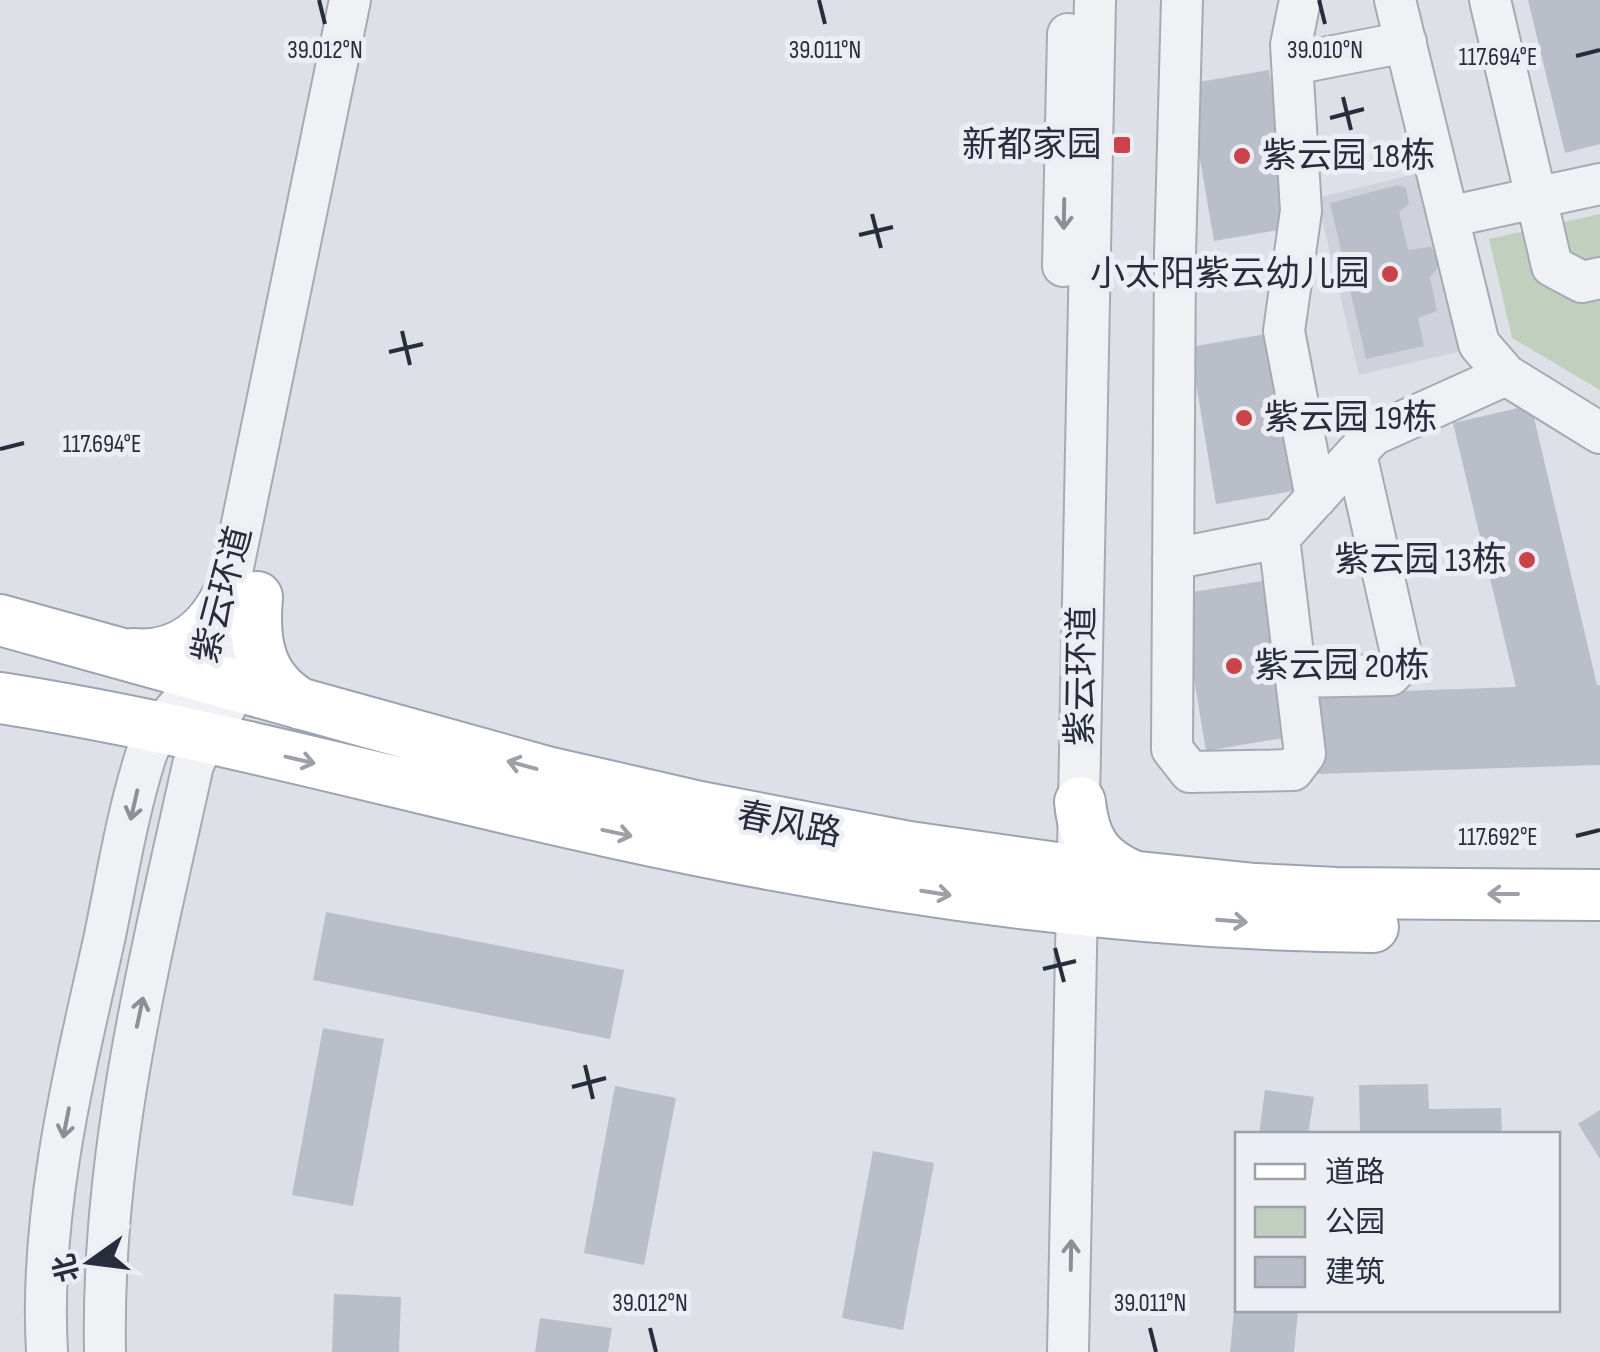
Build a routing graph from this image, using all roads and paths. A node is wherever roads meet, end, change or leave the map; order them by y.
1 (350, 0) edge
2 (378, 0) edge
3 (1068, 0) edge
4 (1095, 0) edge
5 (1182, 0) edge
6 (1300, 0) edge
7 (1396, 0) edge
8 (1490, 0) edge
9 (1406, 42) junction
10 (1293, 64) junction
11 (1600, 184) edge
12 (1538, 198) junction
13 (1448, 217) junction
14 (1600, 278) edge
15 (1506, 374) junction
16 (1598, 440) edge
17 (1356, 454) junction
18 (1316, 498) junction
19 (1279, 538) junction
20 (1173, 559) junction
21 (243, 595) junction
22 (0, 624) edge
23 (113, 652) junction
24 (1296, 677) junction
25 (220, 682) junction
26 (15, 699) edge
27 (306, 706) junction
28 (181, 734) junction
29 (1066, 798) junction
30 (1068, 884) junction
31 (1134, 894) junction
32 (1600, 895) edge
33 (1600, 930) edge
34 (47, 1352) edge
35 (105, 1352) edge
36 (1040, 1352) edge
37 (1068, 1352) edge

1 - 21 street, 紫云环道
2 - 21 street, 紫云环道
3 -> 29 street, 紫云环道
4 - 29 street, 紫云环道
5 - 20 street
6 - 10 street
7 - 9 street
8 - 12 street
9 - 10 street
9 - 13 street
10 - 18 street
11 - 12 street
12 - 13 street
12 - 14 street
13 - 15 street
15 - 16 street
15 - 17 street
17 - 18 street
17 - 24 street
18 - 19 street
19 - 20 street
19 - 24 street
20 - 24 street
21 - 23 main road
21 - 25 street, 紫云环道
21 - 27 main road
22 - 23 main road, 春风路
23 - 25 main road, 春风路
25 - 27 main road, 春风路
25 - 28 street, 紫云环道
26 - 28 main road, 春风路
30 -> 27 main road, 春风路
28 -> 30 main road, 春风路
28 -> 34 street, 紫云环道
35 -> 28 street, 紫云环道
29 - 30 street, 紫云环道
29 - 31 main road
30 - 31 main road, 春风路
30 - 36 street, 紫云环道
37 -> 30 street, 紫云环道
32 -> 31 main road, 春风路
31 -> 33 main road, 春风路

